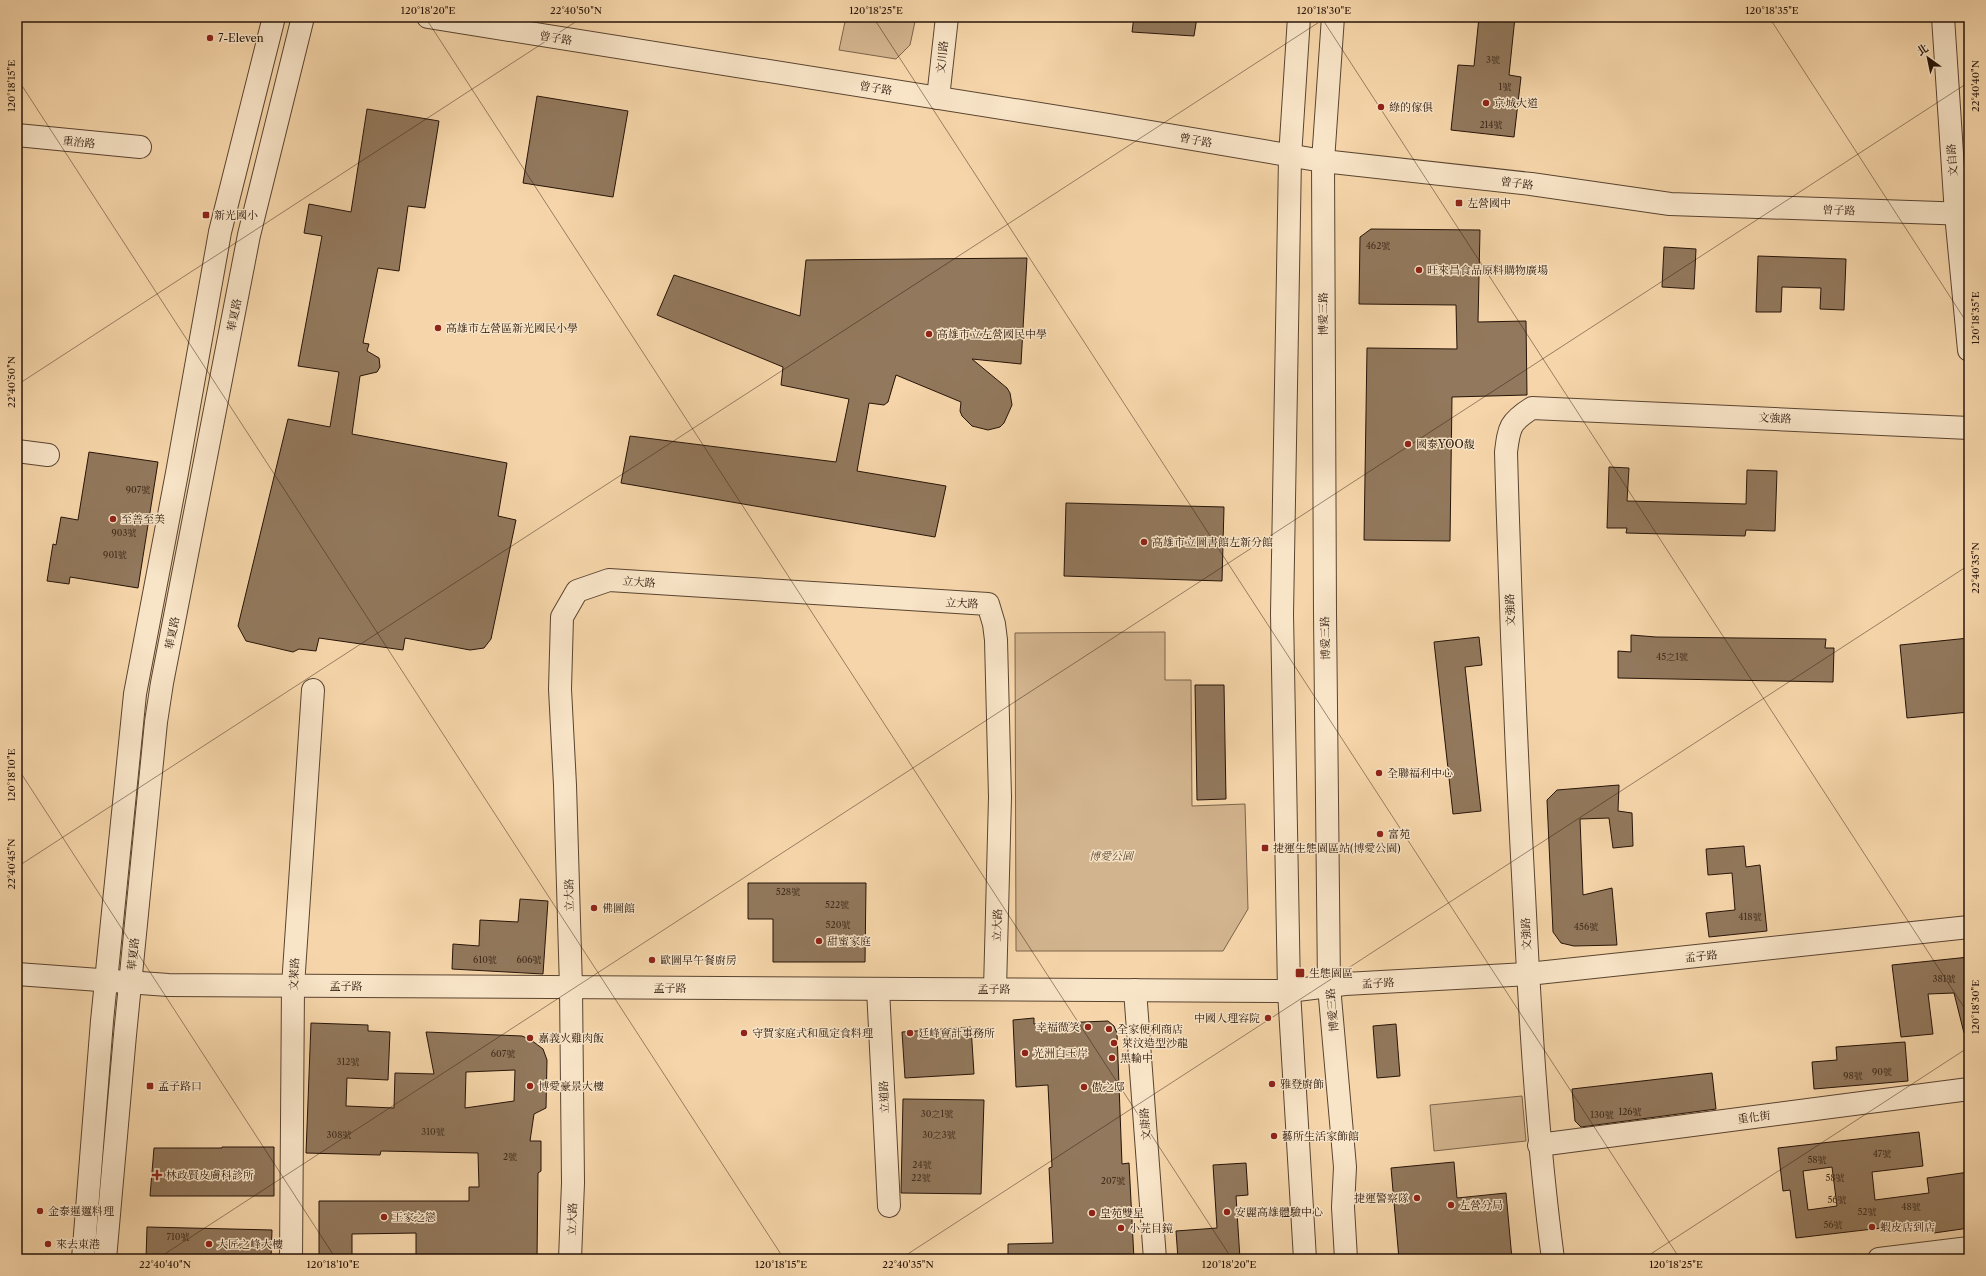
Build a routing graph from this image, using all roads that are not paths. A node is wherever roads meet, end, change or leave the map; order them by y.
1 (274, 17) edge
2 (303, 17) edge
3 (428, 17) edge
4 (947, 17) edge
5 (1299, 17) edge
6 (1333, 17) edge
7 (1943, 17) edge
8 (506, 24) edge
9 (938, 98) junction
10 (17, 135) edge
11 (140, 147) dead end
12 (1290, 157) junction
13 (1323, 162) junction
14 (1962, 214) edge
15 (1969, 350) edge
16 (194, 379) junction
17 (221, 384) junction
18 (1969, 428) edge
19 (17, 451) edge
20 (48, 455) dead end
21 (313, 690) dead end
22 (1969, 927) edge
23 (17, 974) edge
24 (1528, 974) junction
25 (106, 982) junction
26 (130, 983) junction
27 (292, 986) junction
28 (1329, 986) junction
29 (571, 987) junction
30 (878, 989) junction
31 (995, 989) junction
32 (1135, 990) junction
33 (1289, 990) junction
34 (1969, 1089) edge
35 (1539, 1145) junction
36 (889, 1206) dead end
37 (1969, 1248) edge
38 (83, 1259) edge
39 (105, 1259) edge
40 (291, 1259) edge
41 (570, 1259) edge
42 (1155, 1259) edge
43 (1305, 1259) edge
44 (1346, 1259) edge
45 (1552, 1259) edge
46 (1879, 1259) edge

1 - 16 street
2 - 17 street, 華夏路
3 - 8 street, 曾子路
4 - 9 street, 文川路
5 - 12 street
6 - 13 street, 博愛三路
7 - 14 street, 文自路
8 - 9 street, 曾子路
9 - 12 street, 曾子路
10 - 11 street, 重治路
12 - 13 street, 曾子路
12 - 33 street
13 - 14 street, 曾子路
13 - 28 street, 博愛三路
14 - 15 street, 文自路
16 - 17 street
16 - 25 street
17 - 26 street, 華夏路
18 - 24 street, 文強路
19 - 20 street
21 - 27 street, 文萊路
22 - 24 street, 孟子路
23 - 25 street, 孟子路
24 - 28 street, 孟子路
24 - 35 street, 文強路
25 - 26 street, 孟子路
25 - 38 street
26 - 27 street, 孟子路
26 - 39 street, 華夏路
27 - 29 street, 孟子路
27 - 40 street, 文萊路
28 - 33 street, 孟子路
28 - 44 street, 博愛三路
29 - 30 street, 孟子路
29 - 31 street, 立大路
29 - 41 street, 立大路
30 - 31 street, 孟子路
30 - 36 street, 立道路
31 - 32 street, 孟子路
32 - 33 street, 孟子路
32 - 42 street, 文康路
33 - 43 street
34 - 35 street, 重化街
35 - 45 street, 文強路
37 - 46 street

